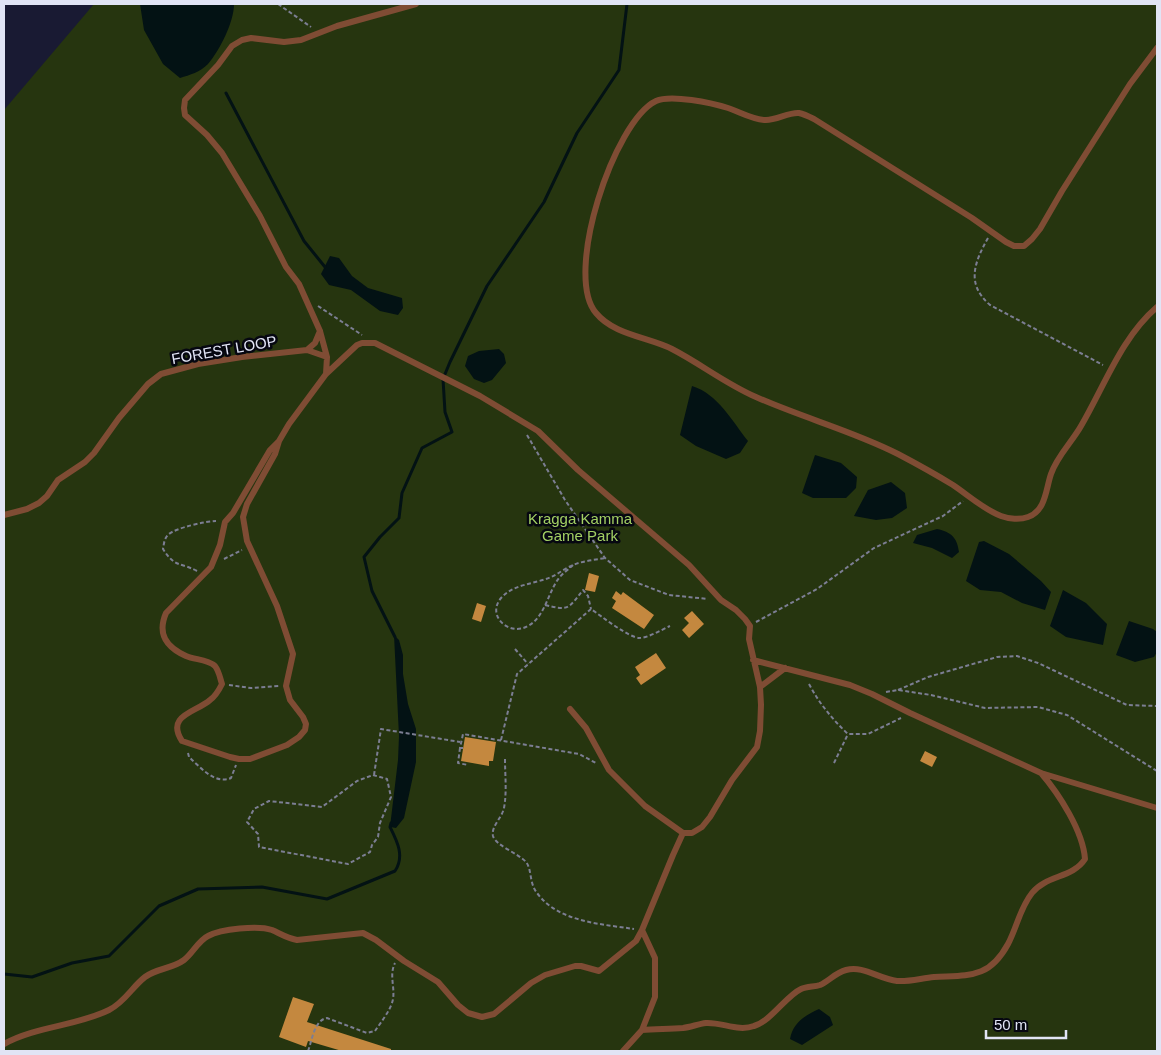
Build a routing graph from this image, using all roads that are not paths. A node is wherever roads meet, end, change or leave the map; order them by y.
1 (416, 4) edge
2 (1157, 48) edge
3 (1157, 307) edge
4 (320, 331) junction
5 (307, 350) junction
6 (327, 357) junction
7 (326, 374) junction
8 (279, 441) junction
9 (233, 513) junction
10 (4, 515) edge
11 (243, 517) junction
12 (754, 660) junction
13 (785, 668) junction
14 (760, 687) junction
15 (570, 709) dead end
16 (1041, 773) junction
17 (1157, 808) edge
18 (683, 833) junction
19 (642, 930) junction
20 (642, 1030) junction
21 (4, 1044) edge
22 (623, 1051) edge

1 - 4 lane
2 - 3 lane
4 - 5 lane
4 - 6 lane
5 - 6 lane, FOREST LOOP
5 - 10 lane, FOREST LOOP
6 - 7 lane
7 - 8 lane
7 - 12 lane
8 - 9 lane
8 - 11 lane
9 - 11 lane
9 - 11 lane
12 - 13 lane
12 - 14 lane
13 - 14 lane
13 - 16 lane
14 - 18 lane
15 - 18 lane
16 - 17 lane
16 - 20 lane
18 - 19 lane
19 - 20 lane
19 - 21 lane
20 - 22 lane

